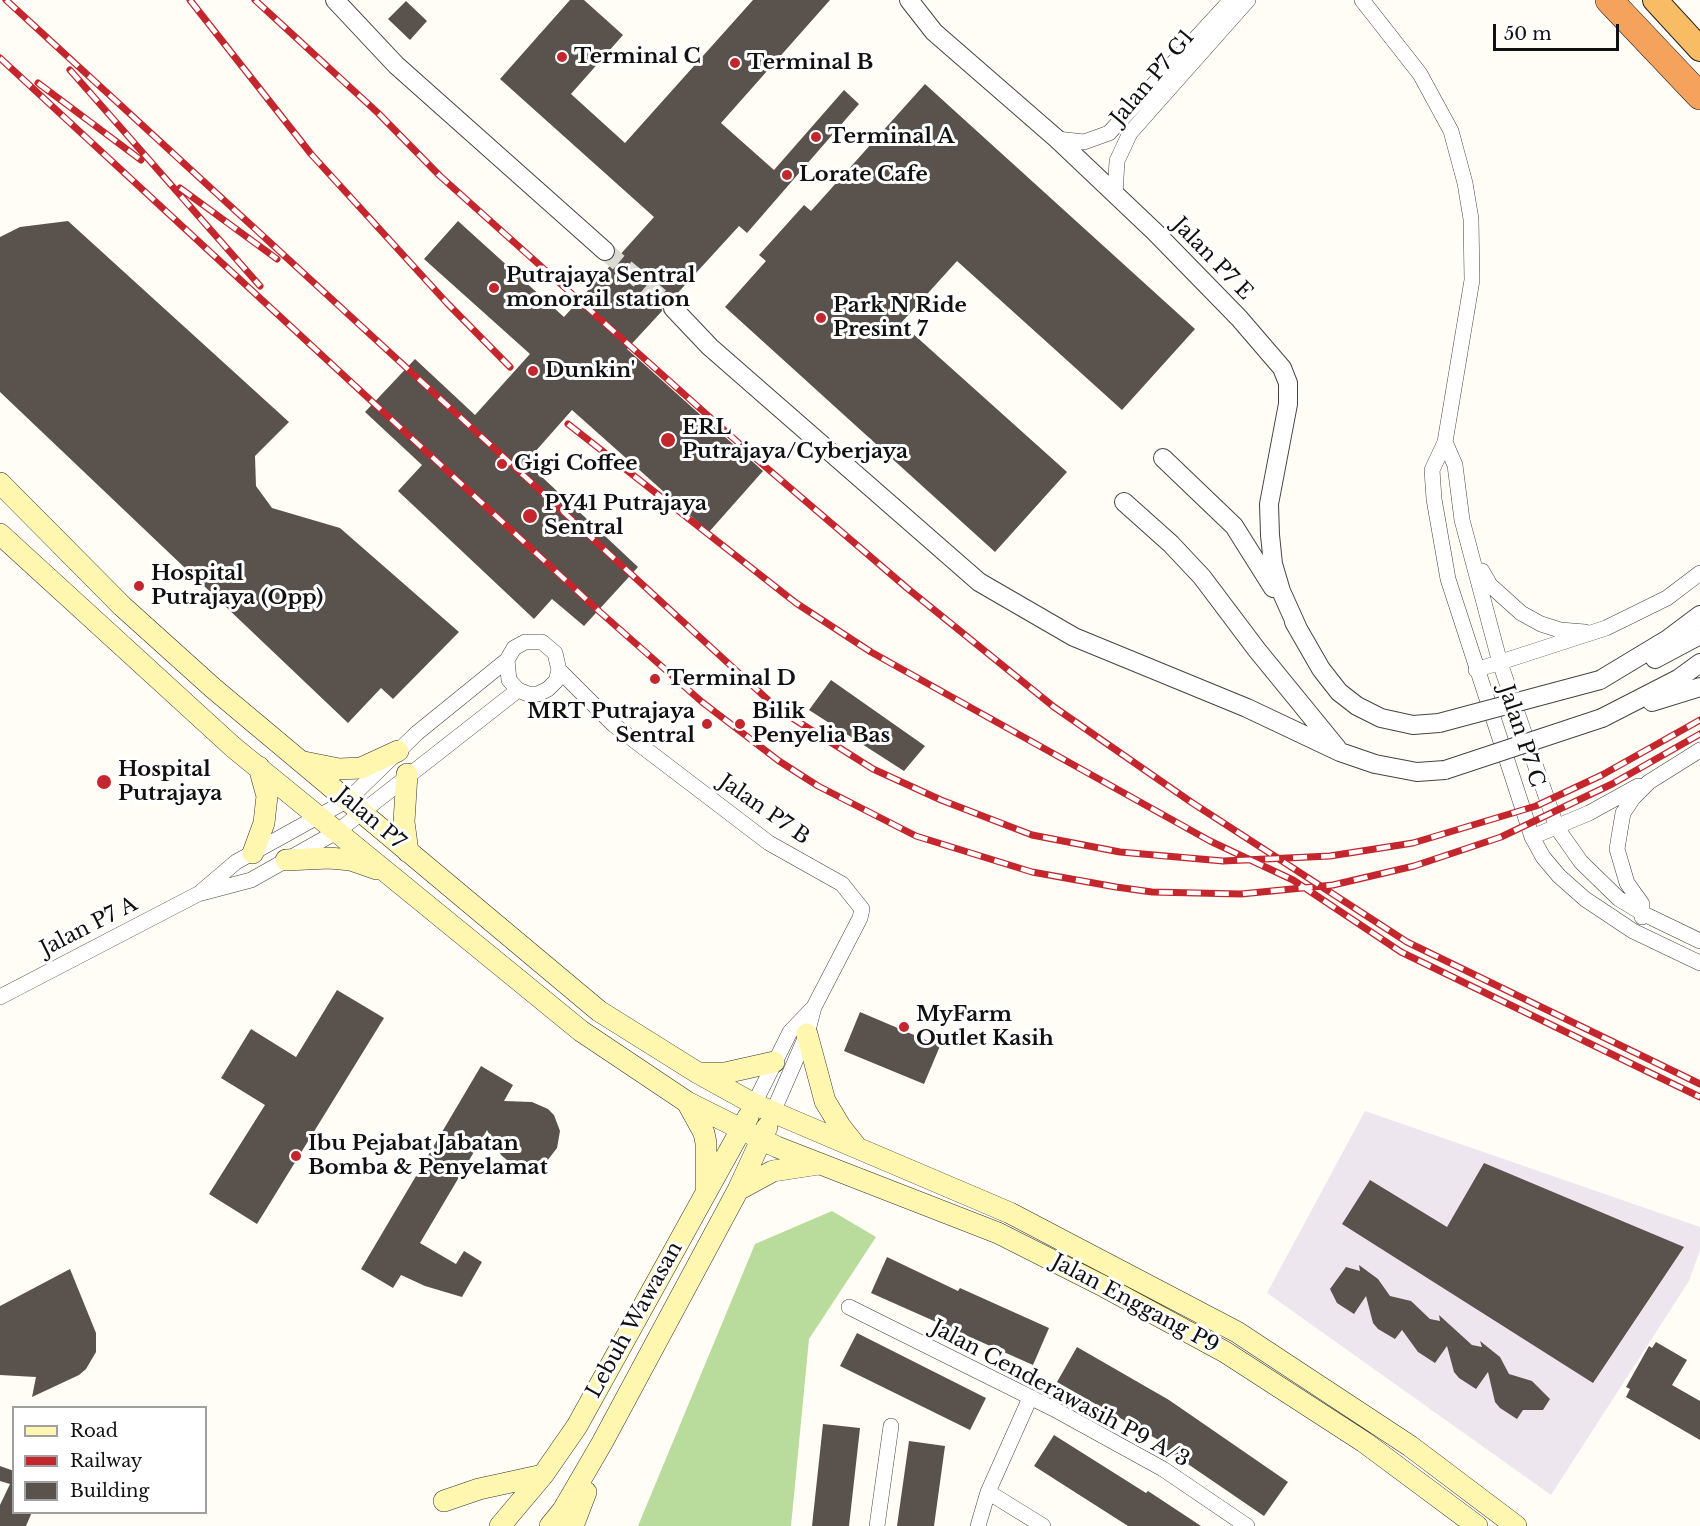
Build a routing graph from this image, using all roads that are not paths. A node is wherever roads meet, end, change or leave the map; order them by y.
1 (335, 0) edge
2 (909, 0) edge
3 (1231, 0) edge
4 (1248, 0) edge
5 (1362, 0) edge
6 (1609, 0) edge
7 (1655, 0) edge
8 (1648, 42) junction
9 (1700, 49) edge
10 (1700, 96) edge
11 (1700, 103) edge
12 (1057, 139) junction
13 (1115, 194) junction
14 (606, 251) tunnel mouth
15 (673, 308) tunnel mouth
16 (1445, 442) junction
17 (1162, 458) dead end
18 (0, 483) edge
19 (1124, 502) dead end
20 (0, 534) edge
21 (1473, 555) junction
22 (1700, 573) edge
23 (1700, 615) edge
24 (1606, 628) junction
25 (1299, 631) junction
26 (1700, 635) edge
27 (507, 660) junction
28 (1500, 663) junction
29 (1700, 663) edge
30 (559, 670) junction
31 (1476, 670) junction
32 (1600, 680) junction
33 (1700, 687) edge
34 (518, 690) junction
35 (1602, 718) junction
36 (1700, 750) edge
37 (398, 751) junction
38 (1340, 752) junction
39 (298, 760) junction
40 (259, 767) junction
41 (1666, 769) junction
42 (407, 774) junction
43 (355, 806) junction
44 (320, 817) junction
45 (1557, 828) junction
46 (338, 831) junction
47 (1532, 837) junction
48 (253, 852) junction
49 (408, 852) junction
50 (286, 860) junction
51 (389, 873) junction
52 (198, 894) junction
53 (1644, 914) junction
54 (1633, 931) junction
55 (1700, 940) edge
56 (1700, 963) edge
57 (0, 997) edge
58 (814, 1007) junction
59 (807, 1034) junction
60 (774, 1062) junction
61 (698, 1073) junction
62 (687, 1102) junction
63 (764, 1108) junction
64 (742, 1130) junction
65 (762, 1138) junction
66 (858, 1148) junction
67 (820, 1164) junction
68 (738, 1190) junction
69 (706, 1193) junction
70 (849, 1307) dead end
71 (1030, 1398) junction
72 (891, 1426) dead end
73 (602, 1443) junction
74 (543, 1475) junction
75 (988, 1492) junction
76 (444, 1501) dead end
77 (1473, 1524) edge
78 (500, 1526) edge
79 (550, 1526) edge
80 (573, 1526) edge
81 (877, 1526) edge
82 (978, 1526) edge
83 (1043, 1526) edge
84 (1247, 1526) edge
85 (1516, 1526) edge

1 - 14 street
2 - 12 street, Jalan P7 E
3 - 12 street, Jalan P7 G1
4 - 13 street, Jalan P7 G1
5 - 16 street, Jalan P7 C
6 - 8 highway
7 - 9 highway
8 - 10 highway
8 - 11 street
12 - 13 street, Jalan P7 E
13 - 25 street, Jalan P7 E
15 - 38 street
16 - 21 street, Jalan P7 C
16 - 31 street, Jalan P7 C
17 - 25 street
18 - 39 main road, Jalan P7
19 - 38 street
20 - 40 main road, Jalan P7
21 - 24 street
21 - 28 street, Jalan P7 C
22 - 24 street
23 - 32 street
24 - 28 street
25 - 32 street, bridge
26 - 32 street
27 - 30 street, Jalan P7 B
27 - 34 street
27 - 37 street, Jalan P7 B
28 - 31 street
28 - 45 street, Jalan P7 C
29 - 35 street
30 - 34 street
30 - 58 street, Jalan P7 B
31 - 47 street, Jalan P7 C
33 - 35 street
34 - 42 street
35 - 38 street, bridge
36 - 41 street
37 - 39 main road
37 - 43 street, Jalan P7 B
39 - 43 main road, Jalan P7
40 - 44 main road, Jalan P7
40 - 48 main road
41 - 45 street
41 - 53 street
42 - 43 street
42 - 49 main road
43 - 44 street, Jalan P7 A
43 - 46 street, Jalan P7 A
43 - 49 main road, Jalan P7
44 - 46 main road, Jalan P7
44 - 48 street, Jalan P7 A
45 - 47 street
45 - 53 street, Jalan P7 C
46 - 50 street, Jalan P7 A
46 - 51 main road, Jalan P7
47 - 54 street, Jalan P7 C
48 - 52 street, Jalan P7 A
49 - 61 main road, Jalan P7
50 - 51 main road
50 - 52 street, Jalan P7 A
51 - 62 main road, Jalan P7
52 - 57 street, Jalan P7 A
53 - 54 street
53 - 55 street, Jalan P7 C
54 - 56 street, Jalan P7 C
58 - 59 street, Jalan P7 B
58 - 60 street, Jalan P7 B
59 - 63 street, Jalan P7 B
59 - 66 main road
60 - 61 main road
60 - 63 street, Jalan P7 B
61 - 63 main road, Jalan P7
62 - 64 main road, Jalan P7
62 - 69 main road
63 - 64 main road, Lebuh Wawasan
63 - 65 main road, Lebuh Wawasan
63 - 66 main road, Jalan P7
64 - 65 main road, Jalan Enggang P9
64 - 69 main road, Lebuh Wawasan
65 - 67 main road, Jalan Enggang P9
65 - 68 main road, Lebuh Wawasan
66 - 85 main road, Jalan Enggang P9
67 - 68 main road
67 - 77 main road, Jalan Enggang P9
68 - 73 main road, Lebuh Wawasan
69 - 74 main road, Lebuh Wawasan
70 - 71 street, Jalan Cenderawasih P9 A/3
71 - 75 street
71 - 84 street, Jalan Cenderawasih P9 A/3
72 - 81 street
73 - 79 main road, Lebuh Wawasan
73 - 80 main road
74 - 76 main road
74 - 78 main road, Lebuh Wawasan
75 - 82 street
75 - 83 street

